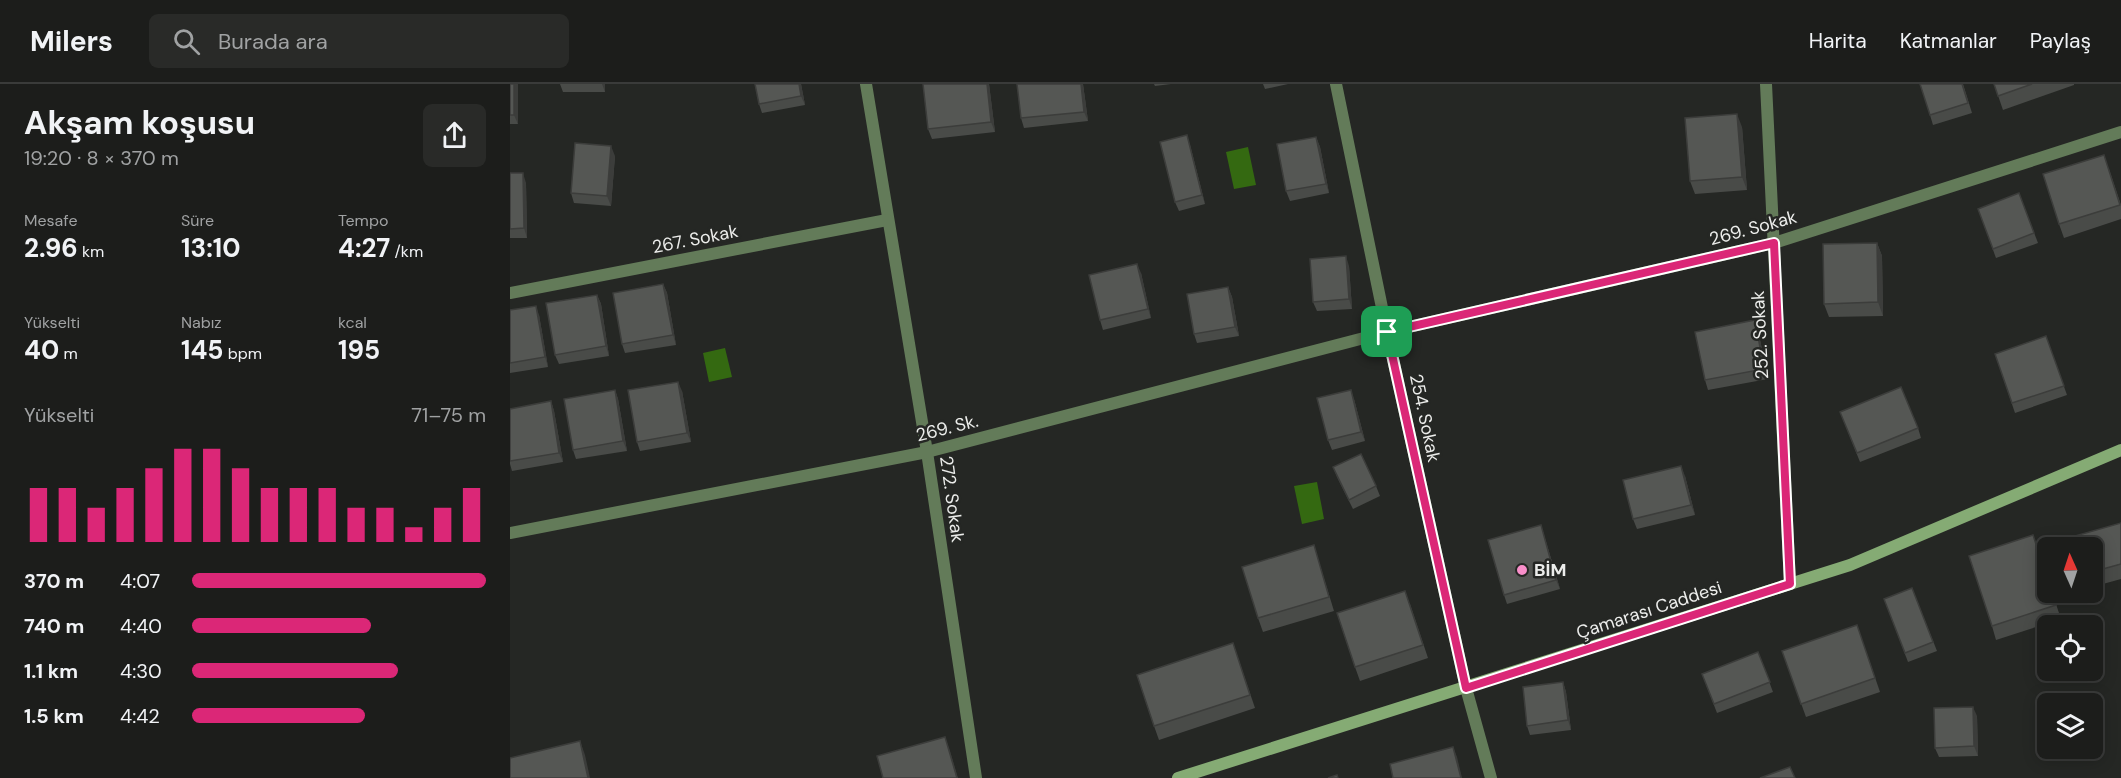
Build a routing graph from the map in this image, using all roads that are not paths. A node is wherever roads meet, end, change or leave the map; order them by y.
1 (866, 84) edge
2 (1336, 84) edge
3 (1766, 84) edge
4 (2121, 132) edge
5 (887, 220) junction
6 (1774, 243) junction
7 (510, 292) edge
8 (1387, 332) junction
9 (2121, 450) edge
10 (927, 453) junction
11 (510, 533) edge
12 (1790, 584) junction
13 (1466, 688) junction
14 (976, 778) edge
15 (1178, 778) edge
16 (1491, 778) edge

1 - 5 street, 272. Sokak
2 - 8 street, 254. Sokak
3 - 6 street, 252. Sokak
4 - 6 street, 269. Sokak
5 - 7 street, 267. Sokak
5 - 10 street, 272. Sokak
6 - 8 street, 269. Sokak
6 - 12 street, 252. Sokak
8 - 10 street, 269. Sk.
8 - 13 street, 254. Sokak
9 - 12 street, Çamarası Caddesi
10 - 11 street, 269. Sk.
10 - 14 street, 272. Sokak
12 - 13 street, Çamarası Caddesi
13 - 15 street, Çamarası Caddesi
13 - 16 street, 254. Sokak

